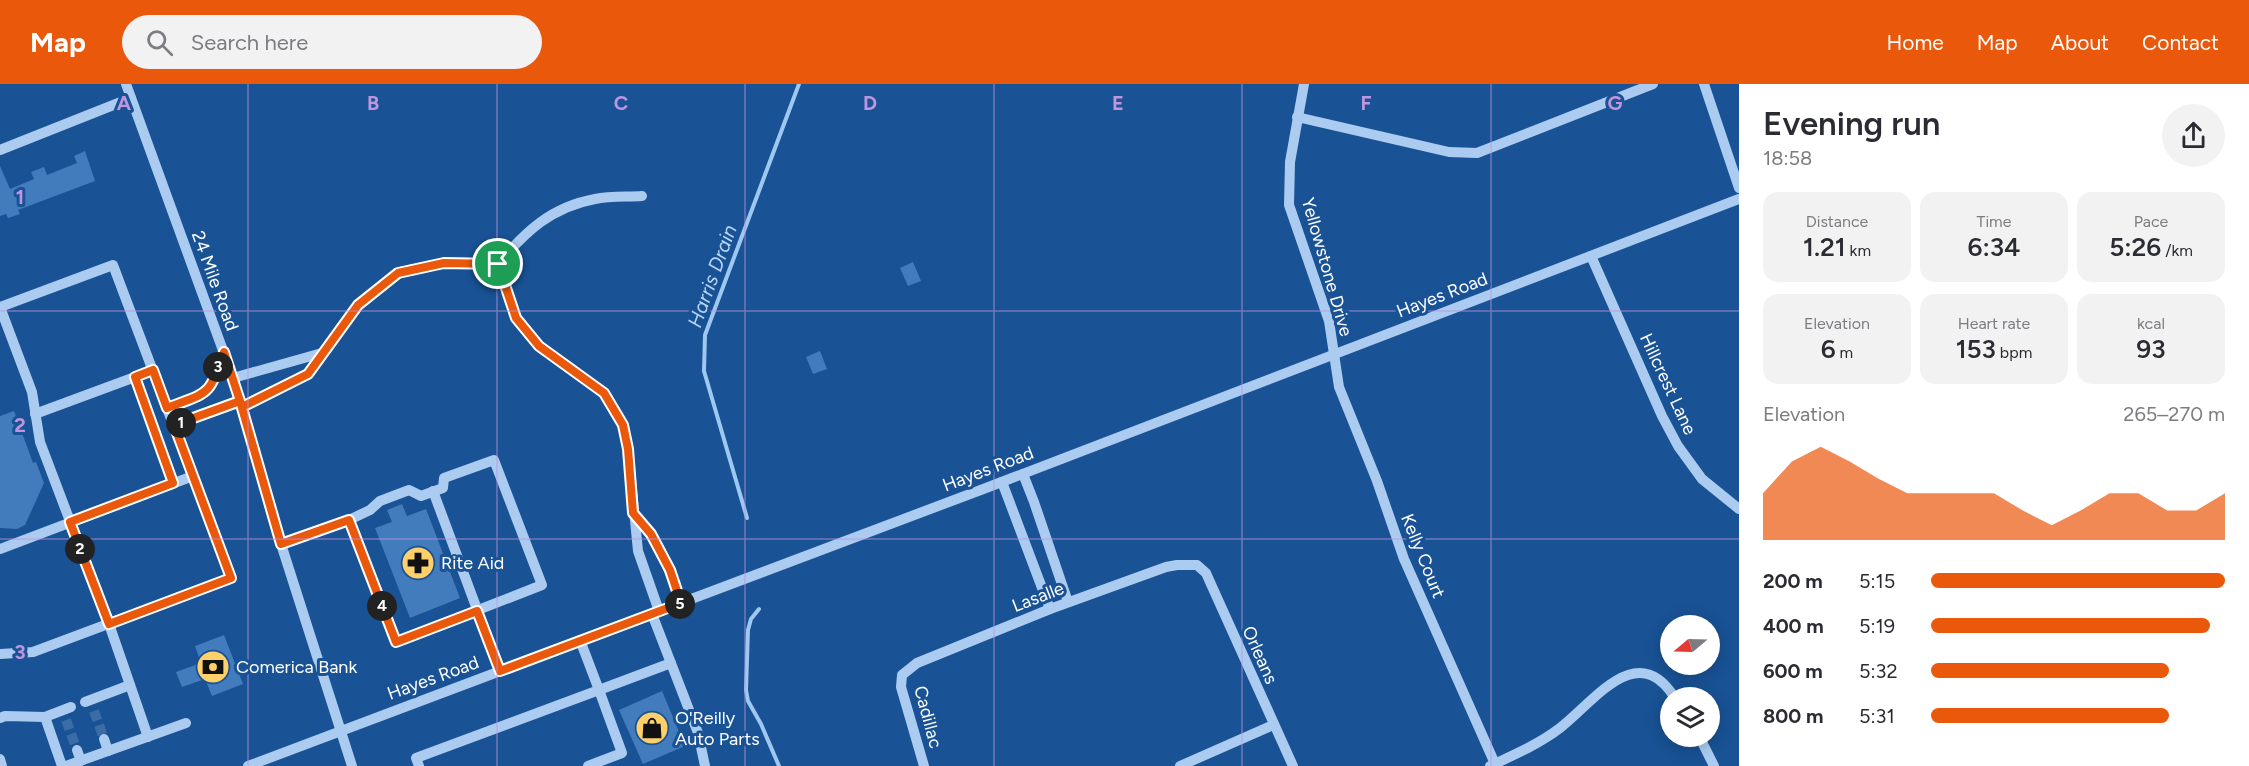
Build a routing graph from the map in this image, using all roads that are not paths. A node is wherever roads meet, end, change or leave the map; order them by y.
1 (126, 84) edge
2 (1304, 84) edge
3 (1653, 84) edge
4 (1704, 84) edge
5 (131, 98) junction
6 (1297, 117) junction
7 (0, 150) edge
8 (1739, 188) edge
9 (642, 196) dead end
10 (1739, 199) edge
11 (1591, 256) junction
12 (498, 264) junction
13 (0, 307) edge
14 (224, 352) junction
15 (322, 353) junction
16 (1334, 353) junction
17 (153, 370) junction
18 (135, 377) junction
19 (233, 378) junction
20 (241, 404) junction
21 (167, 408) junction
22 (35, 414) junction
23 (174, 425) junction
24 (1023, 474) junction
25 (193, 476) junction
26 (1002, 482) junction
27 (173, 483) junction
28 (433, 491) junction
29 (1739, 509) edge
30 (633, 513) junction
31 (349, 520) junction
32 (70, 522) junction
33 (281, 544) junction
34 (0, 549) edge
35 (1192, 564) joint
36 (1068, 602) junction
37 (681, 603) junction
38 (1050, 609) junction
39 (477, 611) junction
40 (656, 613) junction
41 (109, 624) junction
42 (580, 640) junction
43 (0, 654) edge
44 (671, 663) junction
45 (500, 671) junction
46 (903, 675) joint
47 (130, 685) junction
48 (1667, 687) edge
49 (598, 690) junction
50 (90, 704) dead end
51 (67, 712) dead end
52 (45, 717) junction
53 (0, 718) edge
54 (186, 723) dead end
55 (1273, 725) junction
56 (340, 730) junction
57 (148, 737) junction
58 (104, 740) tunnel mouth
59 (1704, 747) edge
60 (77, 750) tunnel mouth
61 (108, 751) junction
62 (0, 759) edge
63 (81, 761) junction
64 (1494, 765) edge
65 (2, 766) edge
66 (62, 766) edge
67 (66, 766) edge
68 (248, 766) edge
69 (352, 766) edge
70 (419, 766) edge
71 (588, 766) edge
72 (705, 766) edge
73 (924, 766) edge
74 (1180, 766) edge
75 (1293, 766) edge
76 (1714, 766) edge

1 - 5 street, 24 Mile Road
2 - 6 street, Yellowstone Drive
3 - 6 street
4 - 8 street
5 - 7 street
5 - 14 street, 24 Mile Road
6 - 16 street, Yellowstone Drive
9 - 12 street
10 - 11 street, Hayes Road
11 - 16 street, Hayes Road
11 - 29 street, Hillcrest Lane
12 - 15 street
12 - 30 street
13 - 17 street
13 - 22 street
14 - 19 street, 24 Mile Road
14 - 21 street
15 - 19 street
15 - 20 street
16 - 24 street, Hayes Road
16 - 64 street, Kelly Court
17 - 18 street
17 - 21 street
18 - 22 street
18 - 27 street
19 - 20 street, 24 Mile Road
20 - 23 street
20 - 33 street, 24 Mile Road
21 - 23 street
22 - 32 street
23 - 25 street
24 - 26 street, Hayes Road
24 - 36 street
25 - 27 street
25 - 41 street
26 - 37 street, Hayes Road
26 - 38 street
27 - 32 street
28 - 31 street
28 - 39 street
28 - 39 street
30 - 37 street
30 - 40 street
31 - 33 street
31 - 39 street
32 - 34 street
32 - 41 street
33 - 56 street, 24 Mile Road
35 - 36 street, Lasalle
35 - 55 street, Orleans
36 - 38 street, Lasalle
37 - 40 street, Hayes Road
38 - 46 street, Lasalle
39 - 45 street
40 - 42 street, Hayes Road
40 - 44 street
41 - 43 street
41 - 47 street
42 - 45 street, Hayes Road
42 - 49 street
44 - 49 street
44 - 72 street
45 - 56 street, Hayes Road
46 - 73 street, Cadillac
47 - 50 street
47 - 57 street
48 - 64 street
49 - 70 street
49 - 71 street
51 - 52 street
52 - 53 street
52 - 66 street
54 - 57 street
55 - 74 street
55 - 75 street, Orleans
56 - 68 street, Hayes Road
56 - 69 street, 24 Mile Road
57 - 61 street
58 - 61 street
59 - 76 street
60 - 63 street
61 - 63 street
62 - 65 street
63 - 67 street

